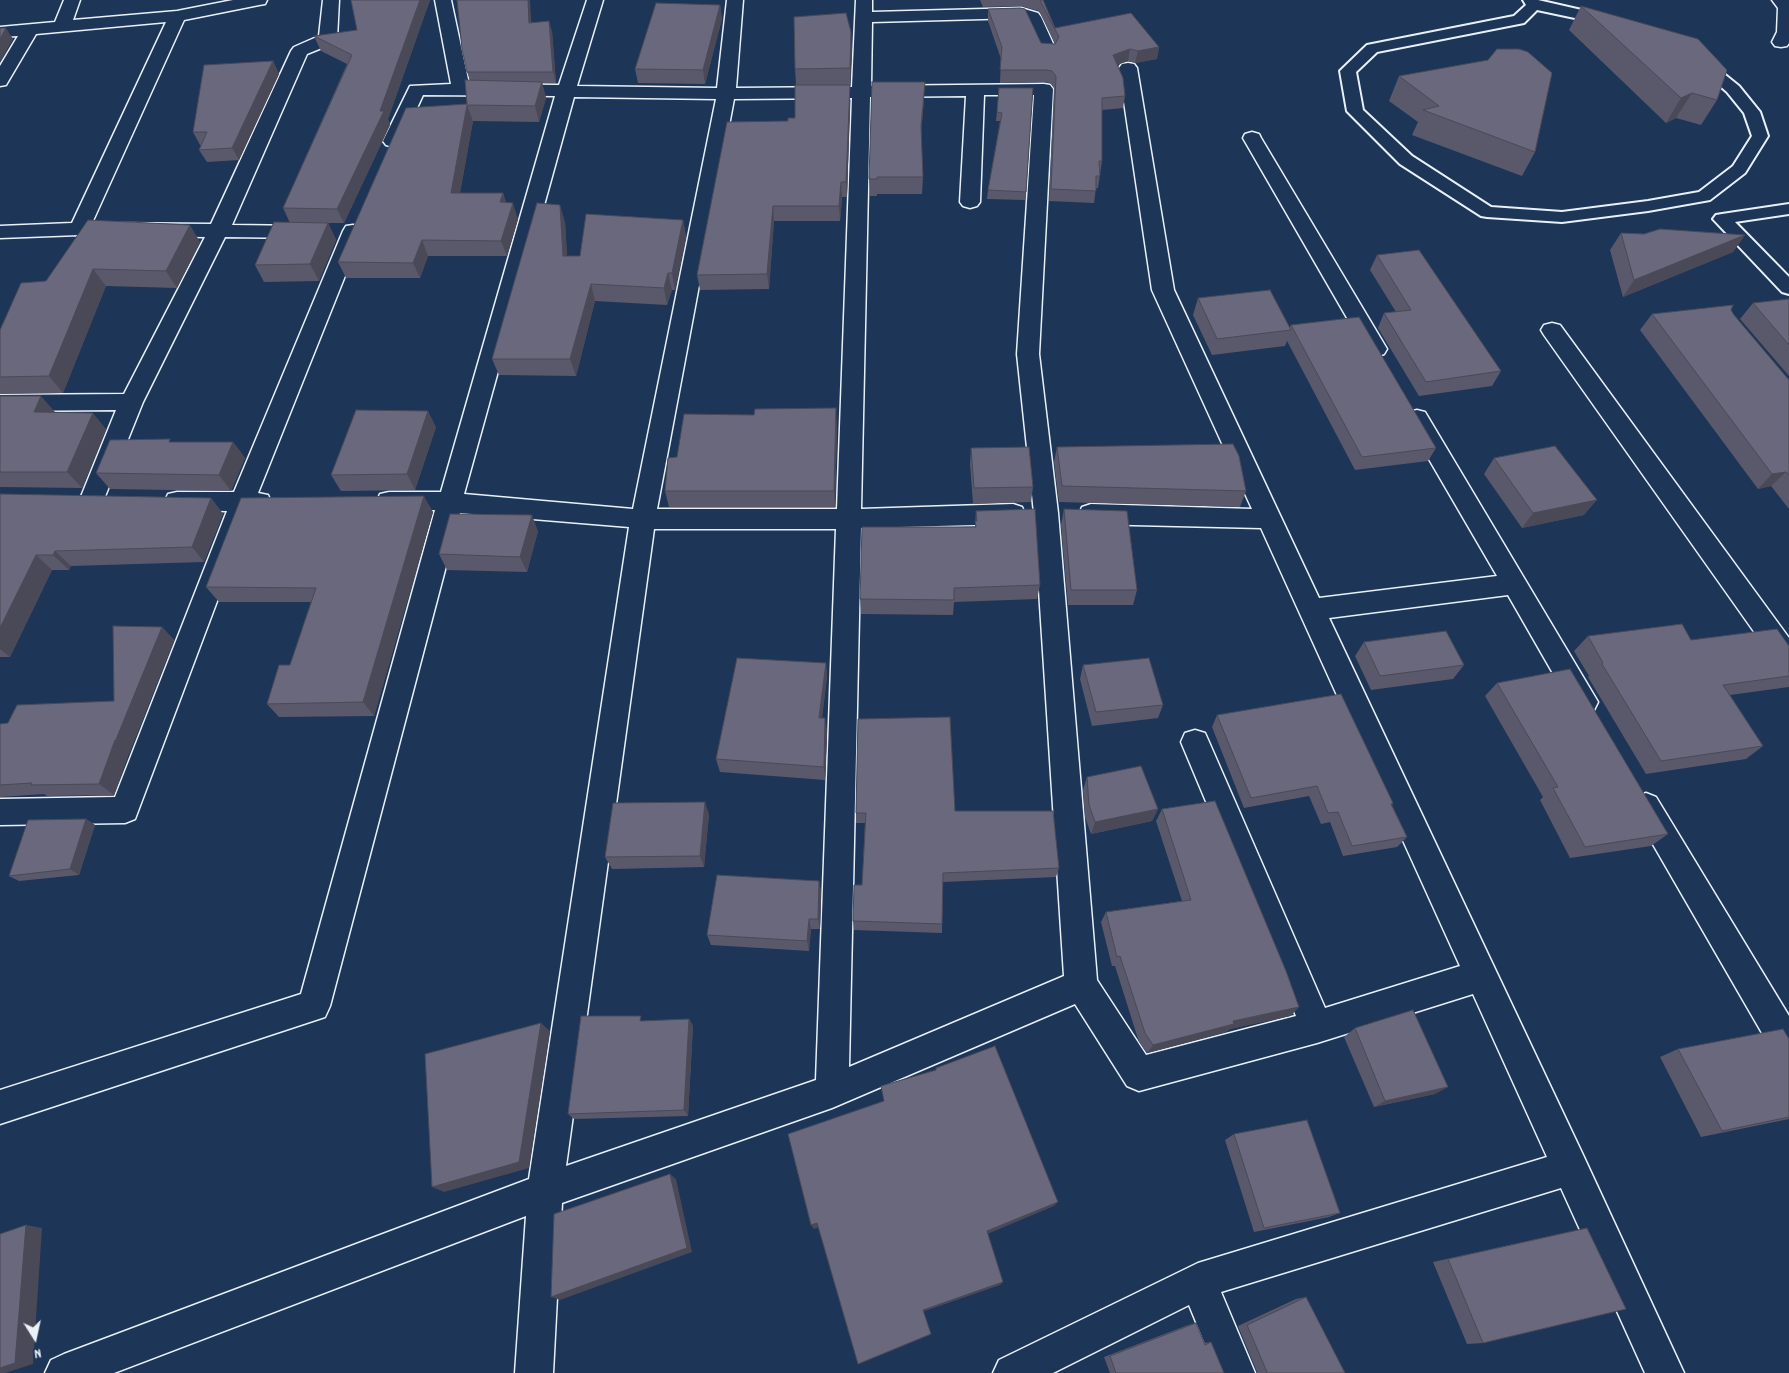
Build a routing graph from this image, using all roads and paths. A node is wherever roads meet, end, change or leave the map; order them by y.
1 (72, 0) edge
2 (260, 0) edge
3 (331, 0) edge
4 (443, 0) edge
5 (595, 0) edge
6 (735, 0) edge
7 (1780, 0) edge
8 (1532, 3) edge
9 (210, 5) edge
10 (865, 8) edge
11 (177, 16) junction
12 (1624, 26) edge
13 (62, 27) junction
14 (30, 30) junction
15 (0, 32) edge
16 (1781, 42) dead end
17 (1047, 50) edge
18 (1684, 51) edge
19 (1128, 68) dead end
20 (0, 81) edge
21 (462, 89) junction
22 (566, 91) junction
23 (976, 91) junction
24 (861, 93) junction
25 (726, 94) junction
26 (1252, 138) dead end
27 (384, 161) edge
28 (970, 202) dead end
29 (1789, 209) edge
30 (79, 230) junction
31 (218, 230) junction
32 (0, 232) edge
33 (1789, 288) edge
34 (1552, 330) dead end
35 (1388, 370) edge
36 (1404, 396) edge
37 (131, 402) junction
38 (0, 403) edge
39 (93, 499) edge
40 (152, 501) edge
41 (367, 501) edge
42 (280, 502) edge
43 (450, 502) junction
44 (242, 503) junction
45 (1046, 513) junction
46 (642, 519) junction
47 (848, 519) junction
48 (1269, 519) junction
49 (1514, 584) junction
50 (1312, 610) junction
51 (1789, 659) edge
52 (1596, 721) edge
53 (1195, 742) dead end
54 (1636, 790) edge
55 (0, 812) edge
56 (1482, 975) junction
57 (1081, 985) junction
58 (1317, 1026) junction
59 (1789, 1047) edge
60 (832, 1091) junction
61 (0, 1107) edge
62 (1571, 1167) junction
63 (546, 1191) junction
64 (1198, 1281) junction
65 (64, 1373) edge
66 (534, 1373) edge
67 (1012, 1373) edge
68 (1236, 1373) edge
69 (1665, 1373) edge

1 - 13 street
2 - 9 street
3 - 31 street
4 - 21 street
5 - 22 street
6 - 25 street
7 - 16 street
8 - 12 lane
8 - 18 lane
9 - 11 street
10 - 17 street
10 - 24 street
11 - 13 street
11 - 30 street
13 - 14 street
14 - 15 street
14 - 20 street
19 - 48 street
21 - 22 street
21 - 27 street
22 - 25 street
22 - 43 street
23 - 24 street
23 - 28 street
23 - 45 street
24 - 25 street
24 - 47 street
25 - 46 street
26 - 35 street
29 - 33 lane
30 - 31 street
30 - 32 street
31 - 37 street
31 - 44 street
34 - 51 street
36 - 49 street
37 - 38 street
37 - 39 street
40 - 44 street
41 - 43 street
42 - 44 street
43 - 46 street
43 - 61 street
44 - 55 street
45 - 47 street
45 - 48 street
45 - 57 street
46 - 47 street
46 - 63 street
47 - 60 street
48 - 50 street
49 - 50 street
49 - 52 street
50 - 56 street
53 - 58 street
54 - 59 street
56 - 58 street
56 - 62 street
57 - 58 street
57 - 60 street
60 - 63 street
62 - 64 street
62 - 69 street
63 - 65 street
63 - 66 street
64 - 67 street
64 - 68 street

